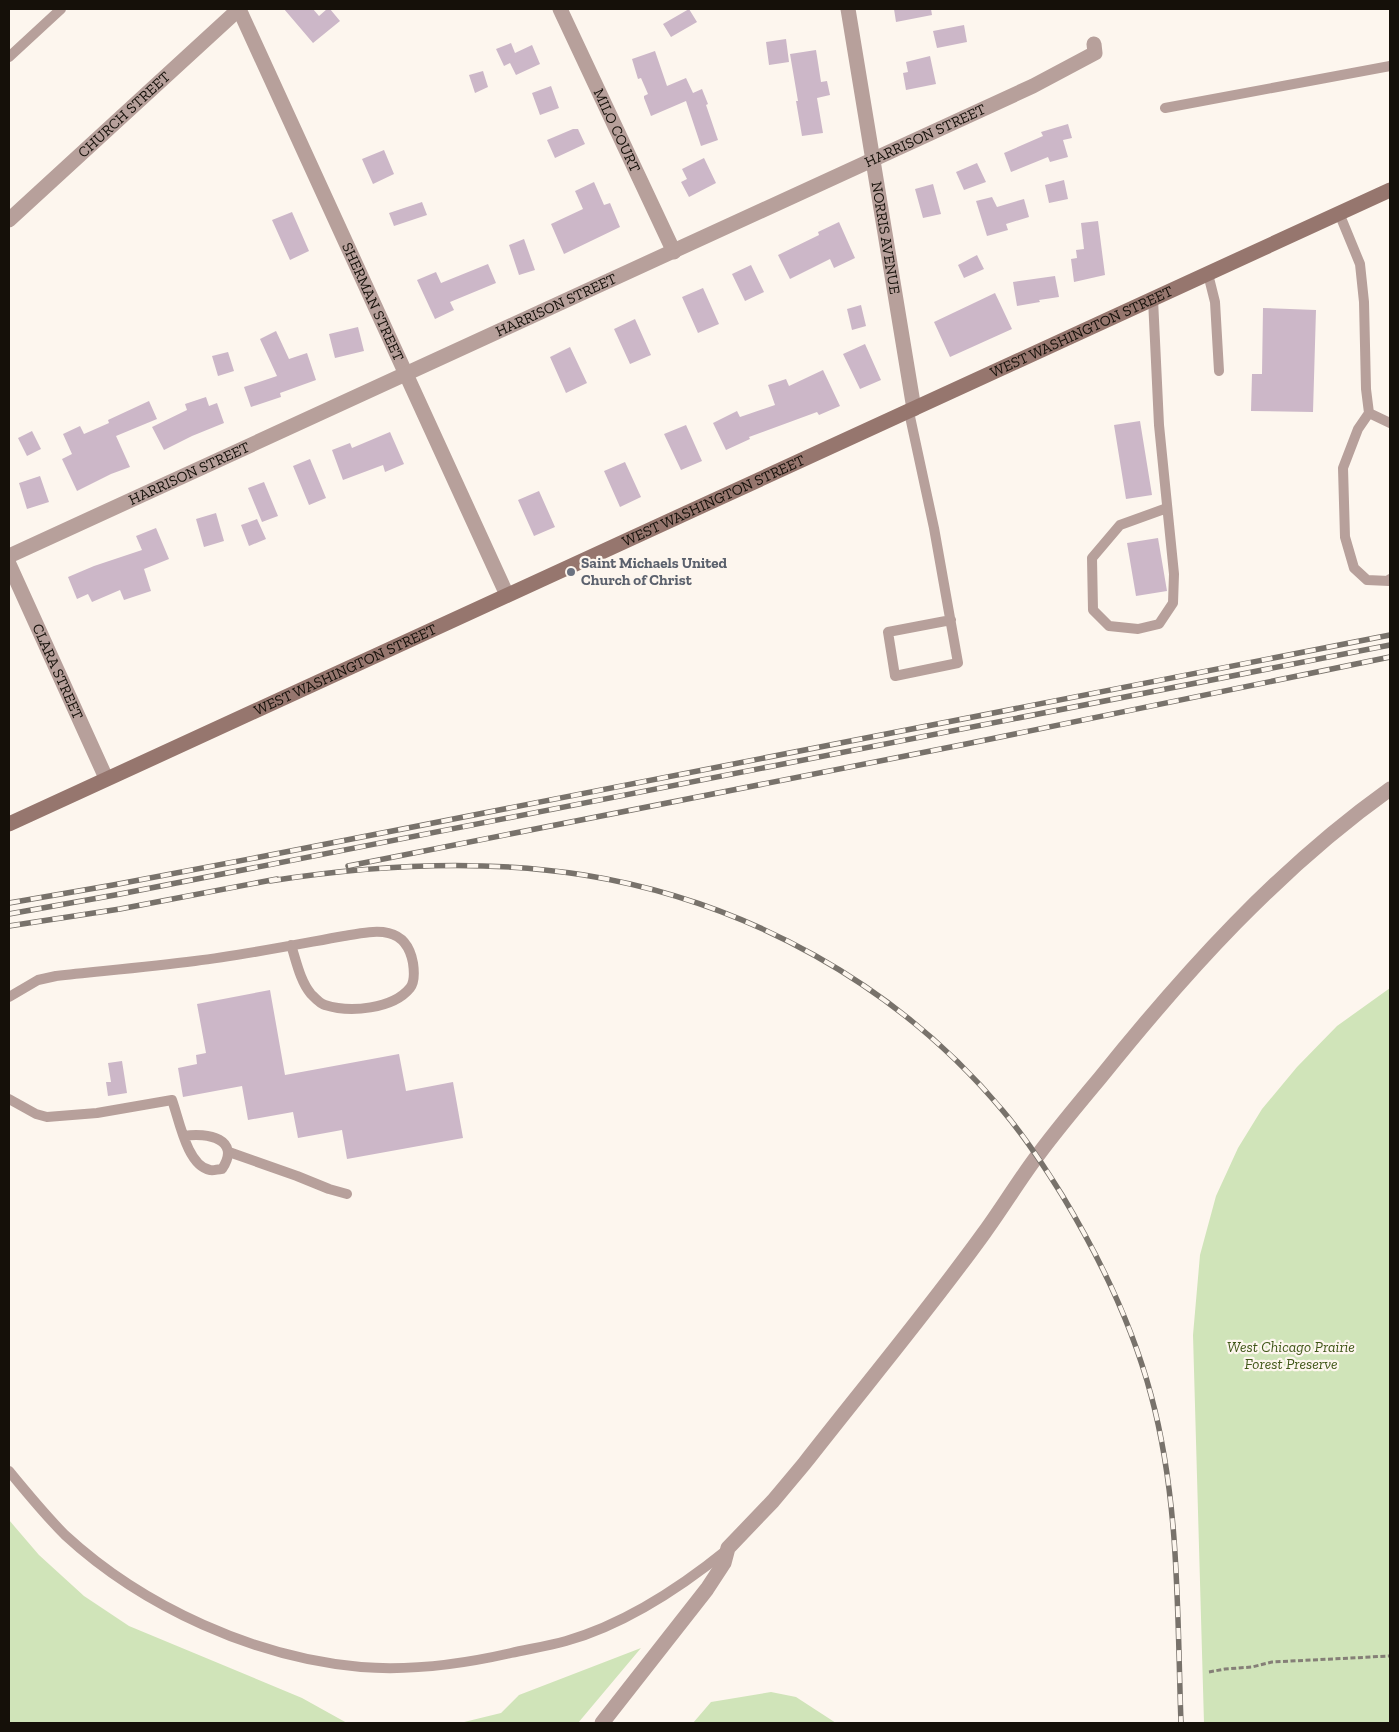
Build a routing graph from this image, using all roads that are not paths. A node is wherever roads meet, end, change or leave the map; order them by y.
1 (61, 9) edge
2 (239, 9) edge
3 (560, 9) edge
4 (848, 9) edge
5 (1094, 44) dead end
6 (9, 57) edge
7 (1390, 66) edge
8 (1165, 108) dead end
9 (873, 160) junction
10 (1390, 190) edge
11 (1339, 213) junction
12 (10, 216) edge
13 (674, 252) junction
14 (1208, 274) junction
15 (1153, 299) junction
16 (1220, 371) dead end
17 (407, 373) junction
18 (912, 411) junction
19 (1369, 413) junction
20 (1390, 423) edge
21 (1167, 508) junction
22 (9, 556) edge
23 (9, 564) edge
24 (1390, 579) edge
25 (507, 595) junction
26 (950, 620) junction
27 (106, 778) junction
28 (1390, 789) edge
29 (9, 824) edge
30 (291, 945) junction
31 (9, 997) edge
32 (9, 1099) edge
33 (184, 1136) junction
34 (229, 1152) junction
35 (347, 1194) dead end
36 (9, 1471) edge
37 (728, 1548) junction
38 (602, 1723) edge

1 - 6 lane
2 - 12 street, CHURCH STREET
2 - 17 street, SHERMAN STREET
3 - 13 street, MILO COURT
4 - 9 street, NORRIS AVENUE
5 - 9 street, HARRISON STREET
7 - 8 lane
9 - 13 street, HARRISON STREET
9 - 18 street, NORRIS AVENUE
10 - 11 main road, WEST WASHINGTON STREET
11 - 14 main road, WEST WASHINGTON STREET
11 - 19 lane
13 - 17 street, HARRISON STREET
14 - 15 main road, WEST WASHINGTON STREET
14 - 16 lane
15 - 18 main road, WEST WASHINGTON STREET
15 - 21 lane
17 - 22 street, HARRISON STREET
17 - 25 street, SHERMAN STREET
18 - 25 main road, WEST WASHINGTON STREET
18 - 26 lane
19 - 20 lane
19 - 24 lane
21 - 21 lane
23 - 27 street, CLARA STREET
25 - 27 main road, WEST WASHINGTON STREET
26 - 26 lane
27 - 29 main road, WEST WASHINGTON STREET
28 - 37 street
30 - 30 lane
30 - 31 lane
32 - 33 lane
33 - 34 lane
33 - 34 lane
34 - 35 lane
36 - 37 lane
37 - 38 street

